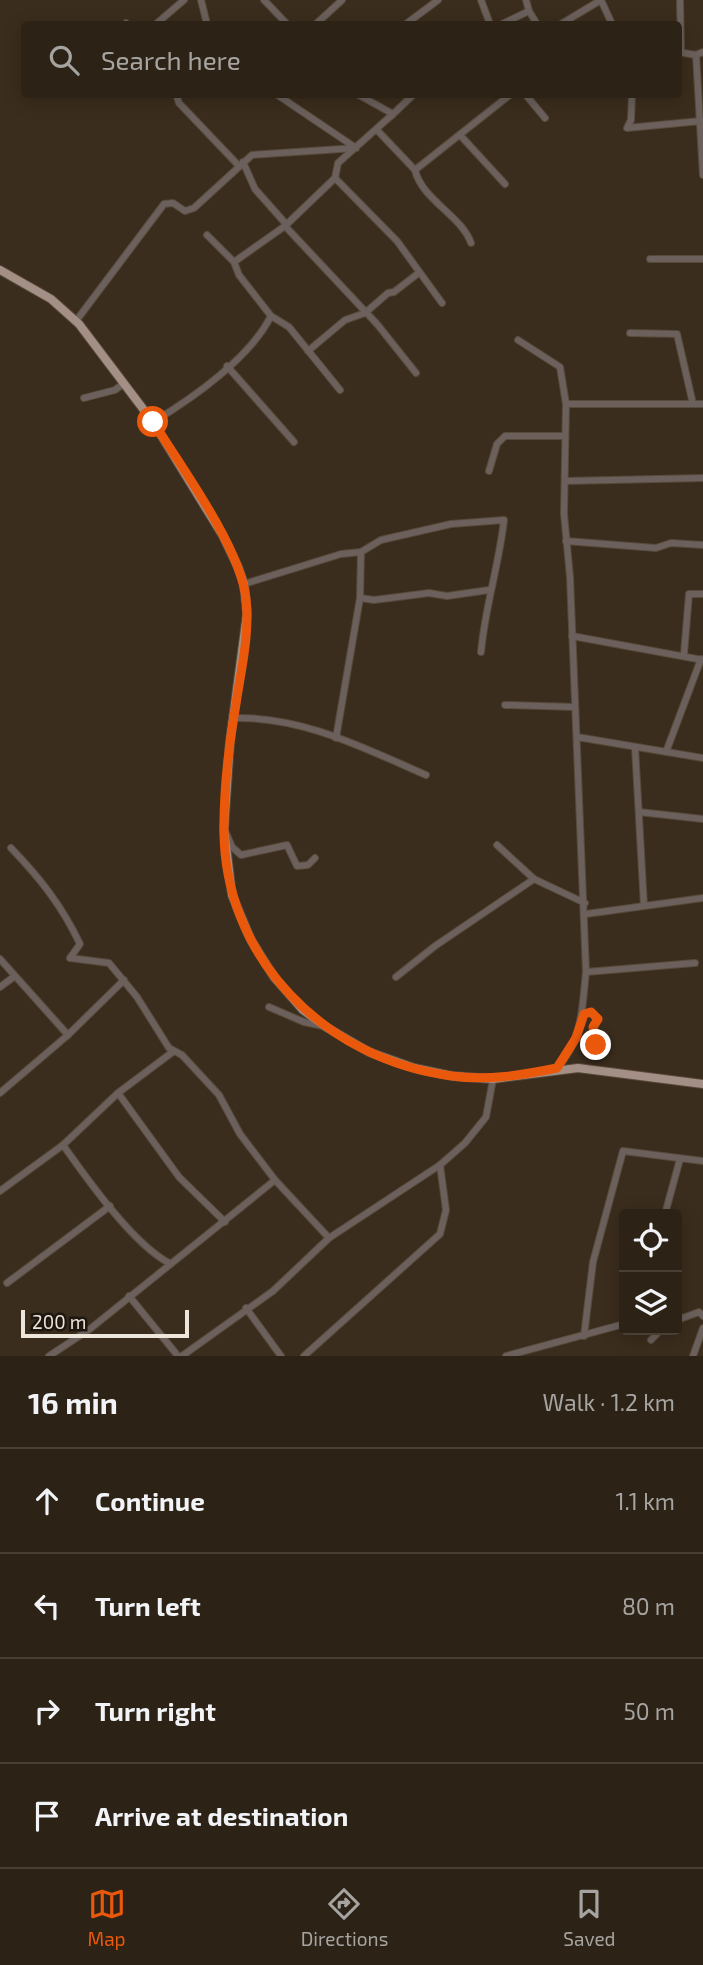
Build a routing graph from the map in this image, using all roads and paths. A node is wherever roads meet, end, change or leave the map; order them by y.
1 (184, 0) edge
2 (201, 0) edge
3 (264, 0) edge
4 (342, 0) edge
5 (438, 0) edge
6 (481, 0) edge
7 (526, 0) edge
8 (601, 0) edge
9 (680, 0) edge
10 (529, 11) junction
11 (160, 21) edge
12 (206, 21) edge
13 (284, 21) edge
14 (319, 21) edge
15 (410, 21) edge
16 (489, 21) edge
17 (508, 21) edge
18 (535, 21) edge
19 (566, 21) edge
20 (611, 21) edge
21 (680, 21) edge
22 (699, 53) edge
23 (177, 98) edge
24 (282, 98) edge
25 (364, 98) edge
26 (410, 98) edge
27 (506, 98) edge
28 (528, 98) edge
29 (632, 98) edge
30 (545, 118) dead end
31 (701, 121) edge
32 (377, 130) junction
33 (460, 135) junction
34 (356, 148) junction
35 (241, 164) junction
36 (415, 170) junction
37 (335, 174) junction
38 (703, 175) edge
39 (505, 184) dead end
40 (286, 225) junction
41 (207, 235) dead end
42 (471, 243) dead end
43 (650, 259) dead end
44 (703, 259) edge
45 (234, 262) junction
46 (0, 270) edge
47 (416, 275) dead end
48 (442, 303) dead end
49 (365, 313) junction
50 (271, 316) junction
51 (76, 321) junction
52 (630, 333) dead end
53 (518, 340) dead end
54 (308, 351) junction
55 (227, 366) junction
56 (416, 373) dead end
57 (123, 384) junction
58 (340, 390) dead end
59 (85, 398) dead end
60 (566, 404) junction
61 (694, 404) junction
62 (703, 404) edge
63 (153, 422) junction
64 (564, 436) junction
65 (294, 442) dead end
66 (489, 471) dead end
67 (703, 478) edge
68 (565, 481) junction
69 (566, 541) junction
70 (703, 545) edge
71 (362, 552) junction
72 (244, 584) junction
73 (489, 590) junction
74 (703, 594) edge
75 (360, 598) junction
76 (572, 636) junction
77 (481, 652) dead end
78 (684, 654) junction
79 (702, 659) edge
80 (505, 705) dead end
81 (575, 707) junction
82 (233, 718) junction
83 (577, 737) junction
84 (336, 738) junction
85 (635, 747) junction
86 (666, 752) junction
87 (703, 758) edge
88 (426, 775) dead end
89 (639, 812) junction
90 (703, 819) edge
91 (224, 828) junction
92 (498, 845) dead end
93 (11, 848) dead end
94 (315, 858) dead end
95 (534, 879) junction
96 (703, 898) edge
97 (585, 904) junction
98 (644, 906) junction
99 (586, 914) junction
100 (0, 959) edge
101 (695, 963) dead end
102 (586, 972) junction
103 (15, 976) junction
104 (396, 977) dead end
105 (124, 980) junction
106 (0, 988) edge
107 (269, 1007) dead end
108 (584, 1014) junction
109 (326, 1027) junction
110 (68, 1035) junction
111 (174, 1051) junction
112 (596, 1052) dead end
113 (557, 1068) junction
114 (493, 1079) junction
115 (703, 1084) edge
116 (0, 1093) edge
117 (118, 1093) junction
118 (62, 1145) junction
119 (680, 1160) junction
120 (703, 1161) edge
121 (440, 1165) junction
122 (275, 1180) junction
123 (0, 1191) edge
124 (110, 1206) junction
125 (666, 1209) edge
126 (225, 1222) junction
127 (329, 1238) junction
128 (169, 1263) junction
129 (7, 1283) dead end
130 (129, 1296) junction
131 (246, 1308) junction
132 (703, 1316) edge
133 (682, 1318) edge
134 (619, 1326) edge
135 (703, 1328) edge
136 (656, 1335) edge
137 (584, 1336) junction
138 (651, 1340) dead end
139 (49, 1356) edge
140 (180, 1356) edge
141 (281, 1356) edge
142 (304, 1356) edge
143 (506, 1356) edge
144 (693, 1356) edge

1 - 11 street
2 - 12 street
3 - 13 street
4 - 14 street
5 - 15 street
6 - 16 street
7 - 10 street
8 - 19 street
8 - 20 street
9 - 21 street
10 - 17 street
10 - 18 street
22 - 31 street
23 - 35 street
24 - 34 street
25 - 34 street
26 - 32 street
27 - 33 street
28 - 30 street
29 - 31 street
31 - 38 street
32 - 36 street
32 - 37 street
33 - 36 street
33 - 39 street
34 - 35 street
34 - 37 street
35 - 40 street
35 - 51 street
36 - 42 street
37 - 40 street
37 - 48 street
40 - 45 street
40 - 49 street
41 - 45 street
43 - 44 street
45 - 50 street
46 - 51 main road
47 - 49 street
49 - 54 street
49 - 56 street
50 - 54 street
50 - 55 street
51 - 57 main road
52 - 61 street
53 - 60 street
54 - 58 street
55 - 63 street
55 - 65 street
57 - 59 street
57 - 63 main road
60 - 61 street
60 - 64 street
61 - 62 street
63 - 72 main road
64 - 66 street
64 - 68 street
67 - 68 street
68 - 69 street
69 - 70 street
69 - 76 street
71 - 72 street
71 - 73 street
71 - 75 street
72 - 82 main road
73 - 75 street
73 - 77 street
74 - 78 street
75 - 84 street
76 - 78 street
76 - 81 street
78 - 79 street
79 - 86 street
80 - 81 street
81 - 83 street
82 - 84 street
82 - 91 main road
83 - 85 street
83 - 97 street
84 - 88 street
85 - 86 street
85 - 89 street
86 - 87 street
89 - 90 street
89 - 98 street
91 - 94 street
91 - 109 main road
92 - 95 street
93 - 105 street
95 - 97 street
95 - 104 street
96 - 98 street
97 - 99 street
98 - 99 street
99 - 102 street
100 - 103 street
101 - 102 street
102 - 108 street
103 - 106 street
103 - 110 street
105 - 110 street
105 - 111 street
107 - 109 street
108 - 112 street
108 - 113 street
109 - 114 main road
110 - 116 street
111 - 117 street
111 - 122 street
113 - 114 main road
113 - 115 main road
114 - 121 street
117 - 118 street
117 - 126 street
118 - 123 street
118 - 124 street
119 - 120 street
119 - 125 street
119 - 137 street
121 - 127 street
121 - 142 street
122 - 126 street
122 - 127 street
124 - 128 street
124 - 129 street
126 - 128 street
127 - 131 street
128 - 130 street
130 - 139 street
130 - 140 street
131 - 140 street
131 - 141 street
132 - 133 street
134 - 137 street
135 - 144 street
136 - 138 street
137 - 143 street

